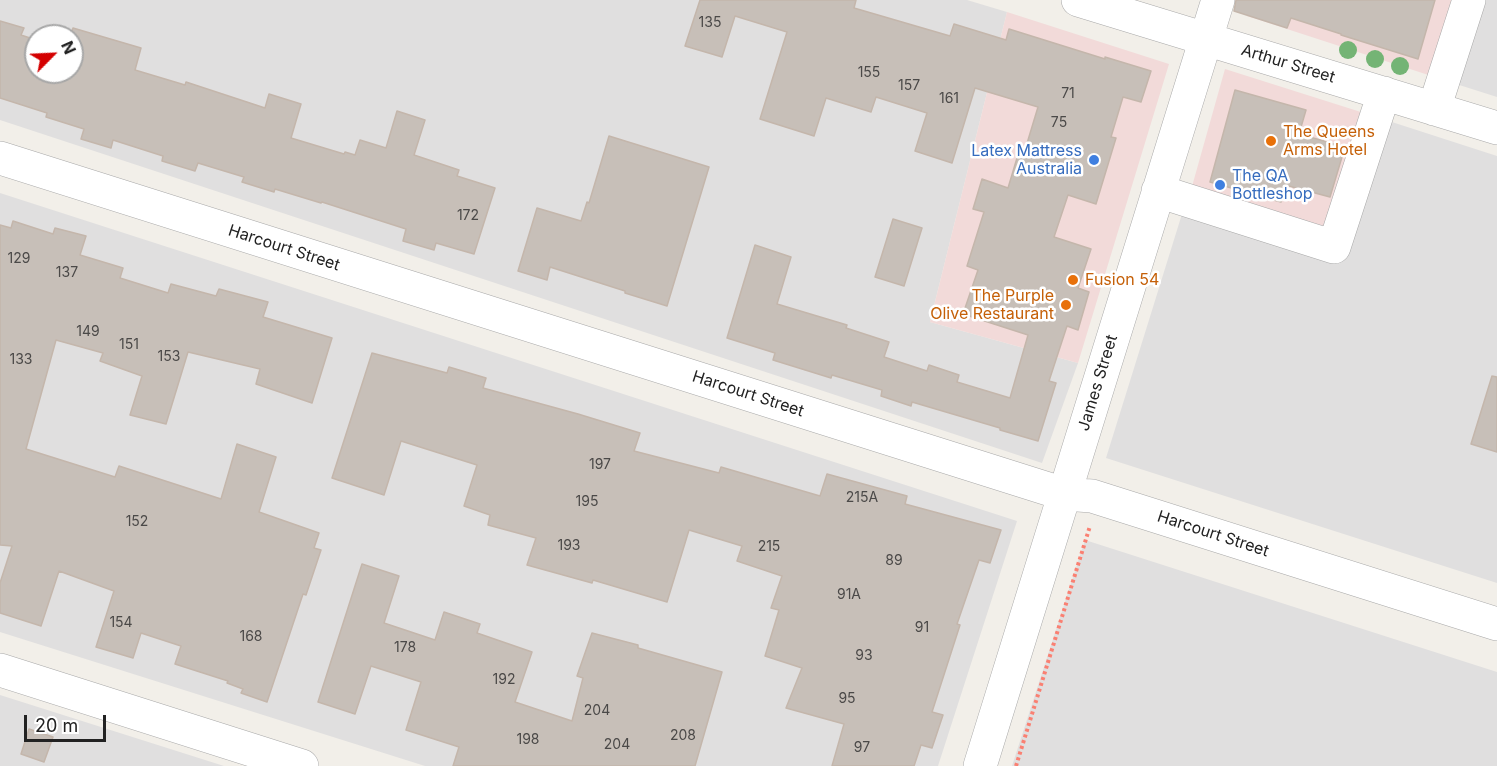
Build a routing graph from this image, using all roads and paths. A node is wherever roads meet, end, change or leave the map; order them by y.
1 (1078, 0) edge
2 (1218, 0) edge
3 (1469, 0) edge
4 (1206, 39) junction
5 (1384, 93) junction
6 (1434, 109) junction
7 (1497, 128) edge
8 (0, 158) edge
9 (1158, 191) junction
10 (1064, 494) junction
11 (1497, 624) edge
12 (0, 670) edge
13 (302, 766) edge
14 (980, 766) edge

1 - 4 street, Arthur Street
2 - 4 street, James Street
3 - 6 street
4 - 5 street, Arthur Street
4 - 9 street, James Street
5 - 6 street, Arthur Street
5 - 9 street
6 - 7 street, Arthur Street
8 - 10 street, Harcourt Street
9 - 10 street, James Street
10 - 11 street, Harcourt Street
10 - 14 street, James Street
12 - 13 street

